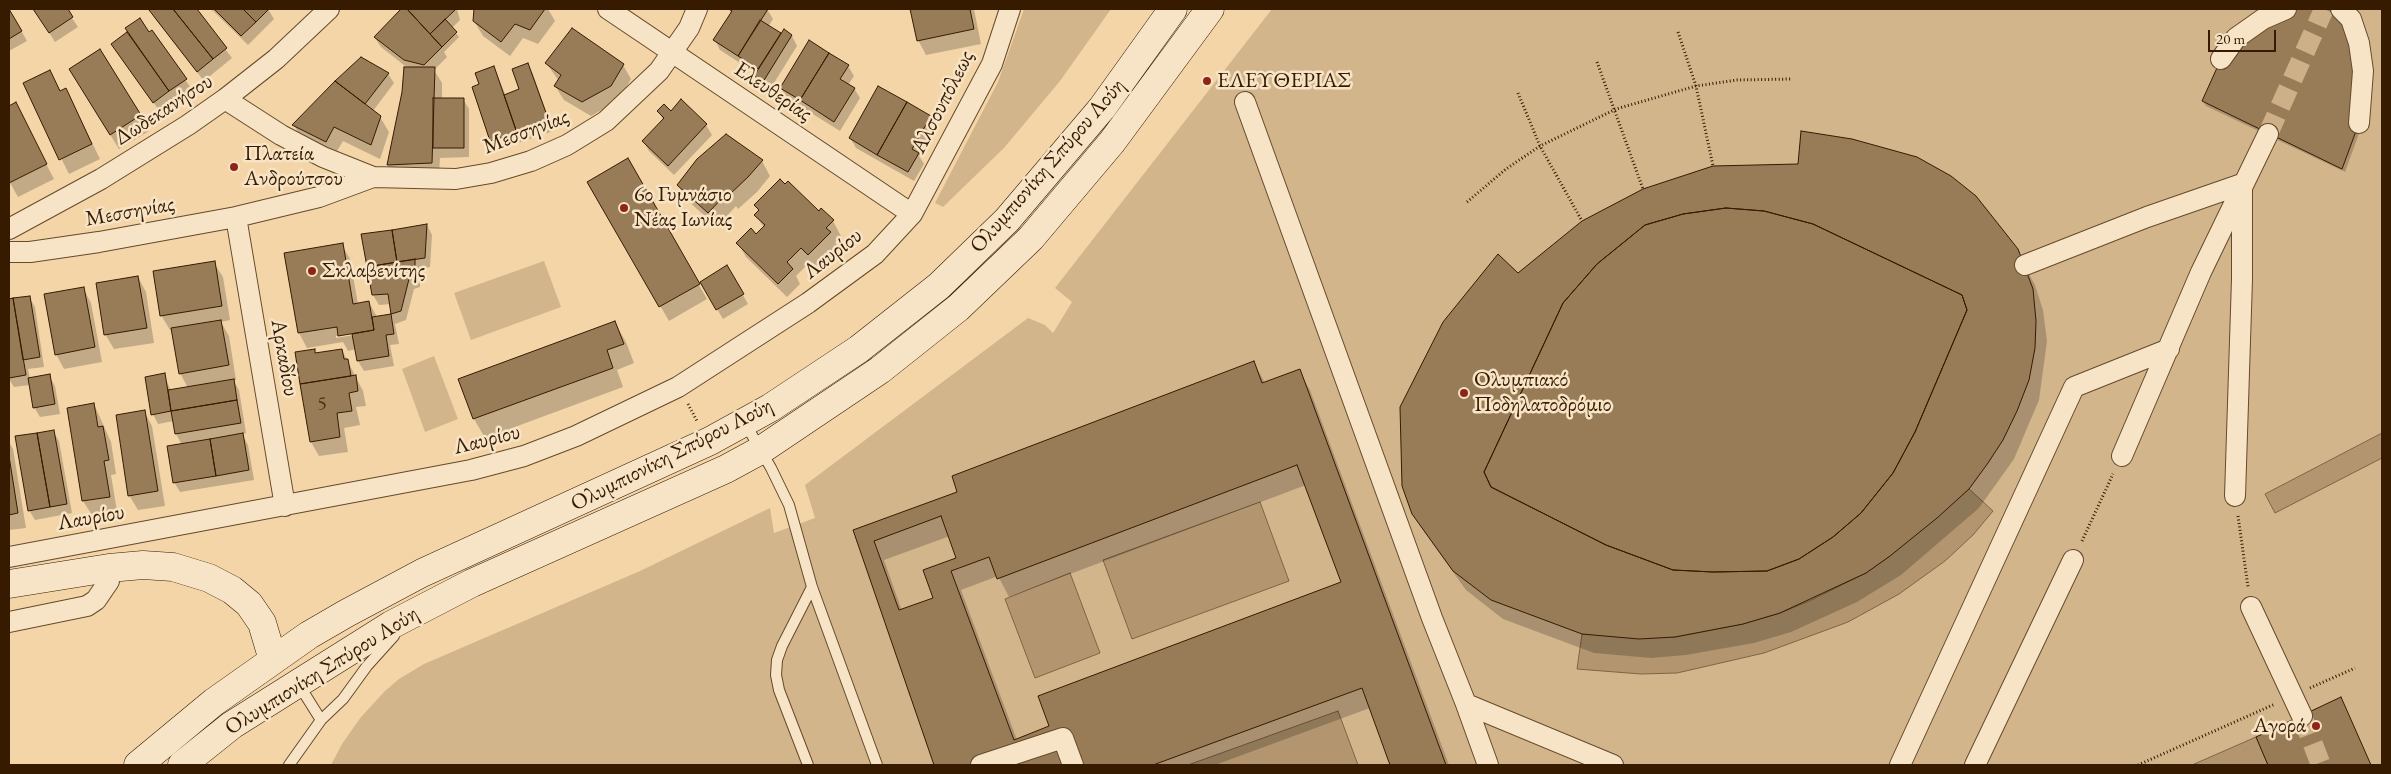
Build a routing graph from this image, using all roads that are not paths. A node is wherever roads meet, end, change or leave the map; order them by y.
1 (329, 9) edge
2 (608, 9) edge
3 (698, 9) edge
4 (1010, 9) edge
5 (1173, 9) edge
6 (1210, 9) edge
7 (2286, 9) edge
8 (2341, 9) edge
9 (673, 53) junction
10 (2221, 58) dead end
11 (225, 99) junction
12 (1245, 102) dead end
13 (2359, 123) dead end
14 (2268, 134) tunnel mouth
15 (373, 177) junction
16 (2242, 184) junction
17 (912, 214) junction
18 (236, 217) junction
19 (9, 229) edge
20 (9, 252) edge
21 (2025, 264) dead end
22 (2169, 349) junction
23 (745, 422) junction
24 (761, 450) junction
25 (2122, 456) road end
26 (2235, 496) road end
27 (286, 506) junction
28 (9, 557) edge
29 (2073, 560) road end
30 (109, 568) junction
31 (9, 584) edge
32 (812, 587) junction
33 (428, 605) junction
34 (2251, 607) road end
35 (9, 622) edge
36 (273, 660) junction
37 (298, 683) junction
38 (1466, 704) junction
39 (2302, 716) tunnel mouth
40 (322, 720) junction
41 (138, 765) edge
42 (182, 765) edge
43 (289, 765) edge
44 (808, 765) edge
45 (877, 765) edge
46 (981, 765) edge
47 (1074, 765) edge
48 (1488, 765) edge
49 (1613, 765) edge
50 (1900, 765) edge
51 (1975, 765) edge

1 - 11 street, Δωδεκανήσου
2 - 9 street, Ελευθερίας
3 - 9 street, Μεσσηνίας
4 - 17 street, Αλσουπόλεως
5 - 23 main road, Ολυμπιονίκη Σπύρου Λούη
6 - 24 main road, Ολυμπιονίκη Σπύρου Λούη
7 - 10 street
8 - 13 street
9 - 15 street, Μεσσηνίας
9 - 17 street, Ελευθερίας
11 - 15 street, Μεσσηνίας
11 - 19 street, Δωδεκανήσου
12 - 38 street
14 - 16 street
15 - 18 street, Μεσσηνίας
16 - 21 street
16 - 22 street
16 - 26 street
17 - 27 street, Λαυρίου
18 - 20 street, Μεσσηνίας
18 - 27 street, Αρκαδίου
22 - 25 street
22 - 50 street
23 - 24 lane
23 - 36 main road, Ολυμπιονίκη Σπύρου Λούη
24 - 32 lane
24 - 33 main road, Ολυμπιονίκη Σπύρου Λούη
27 - 28 street, Λαυρίου
29 - 51 street
30 - 31 main road
30 - 35 street
30 - 36 main road
32 - 44 lane
32 - 45 lane
33 - 37 main road, Ολυμπιονίκη Σπύρου Λούη
33 - 40 lane
34 - 39 street
36 - 41 main road, Ολυμπιονίκη Σπύρου Λούη
37 - 40 lane
37 - 42 main road, Ολυμπιονίκη Σπύρου Λούη
38 - 48 street
38 - 49 street
40 - 43 lane
46 - 47 street

